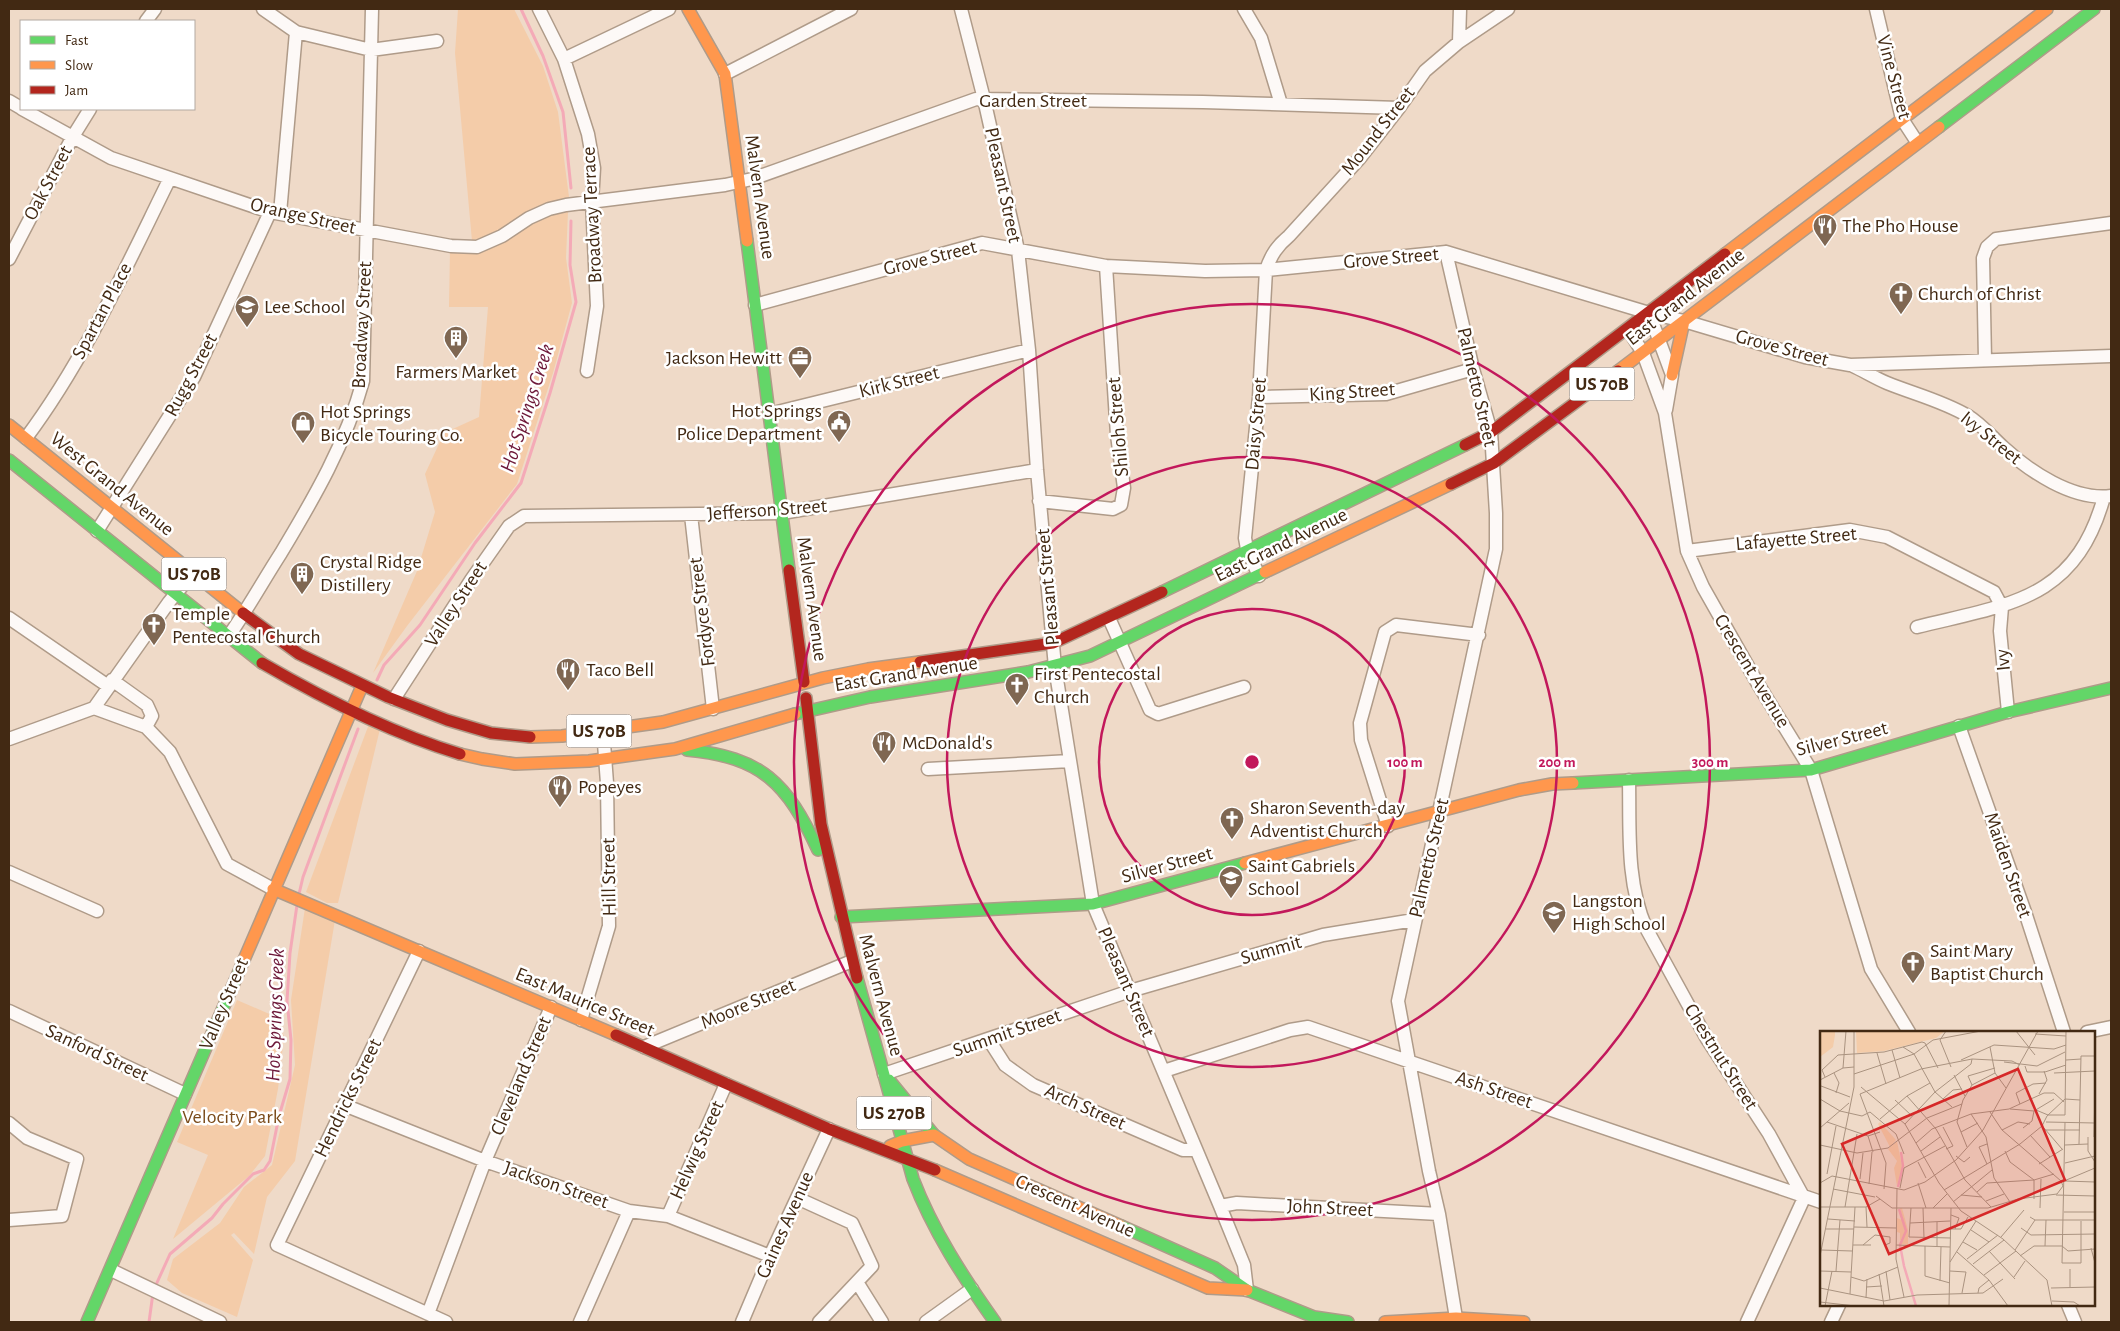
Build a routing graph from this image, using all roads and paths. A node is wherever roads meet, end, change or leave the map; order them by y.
1 (155, 9) edge
2 (263, 9) edge
3 (372, 9) edge
4 (539, 9) edge
5 (669, 9) edge
6 (688, 9) edge
7 (851, 9) edge
8 (961, 9) edge
9 (1244, 9) edge
10 (1460, 9) edge
11 (1508, 9) edge
12 (1876, 9) edge
13 (2047, 9) edge
14 (2094, 9) edge
15 (834, 13) edge
16 (147, 20) edge
17 (296, 32) junction
18 (437, 41) dead end
19 (1460, 42) junction
20 (371, 50) junction
21 (564, 59) junction
22 (725, 74) junction
23 (984, 98) junction
24 (1281, 104) junction
25 (1399, 108) junction
26 (25, 110) edge
27 (89, 110) edge
28 (1902, 119) junction
29 (72, 138) junction
30 (1917, 142) junction
31 (170, 178) junction
32 (739, 182) junction
33 (592, 202) junction
34 (275, 212) junction
35 (2111, 223) edge
36 (367, 230) junction
37 (1018, 250) junction
38 (1446, 252) junction
39 (9, 259) edge
40 (1106, 266) junction
41 (1266, 270) junction
42 (755, 304) junction
43 (1649, 313) junction
44 (1684, 321) junction
45 (1628, 329) junction
46 (1660, 340) junction
47 (1029, 350) junction
48 (1643, 353) junction
49 (2111, 356) edge
50 (1985, 360) junction
51 (1850, 365) junction
52 (1473, 369) junction
53 (586, 370) dead end
54 (1672, 375) junction
55 (1259, 397) junction
56 (1665, 413) junction
57 (769, 414) junction
58 (9, 425) edge
59 (1491, 432) junction
60 (26, 438) junction
61 (9, 460) edge
62 (1494, 463) junction
63 (1037, 470) junction
64 (2108, 496) edge
65 (1039, 501) junction
66 (113, 508) junction
67 (782, 513) junction
68 (691, 515) junction
69 (524, 516) joint
70 (97, 531) junction
71 (1247, 549) junction
72 (1687, 551) junction
73 (192, 573) junction
74 (1259, 576) junction
75 (175, 594) junction
76 (2002, 607) junction
77 (244, 614) junction
78 (9, 618) edge
79 (1109, 618) junction
80 (1917, 627) dead end
81 (1479, 634) junction
82 (228, 637) junction
83 (1053, 643) junction
84 (1119, 643) junction
85 (1055, 667) junction
86 (804, 682) junction
87 (110, 683) junction
88 (362, 686) junction
89 (1244, 687) dead end
90 (2111, 688) edge
91 (394, 699) junction
92 (94, 708) junction
93 (713, 709) junction
94 (352, 710) junction
95 (807, 710) junction
96 (2008, 712) junction
97 (1959, 726) junction
98 (146, 727) junction
99 (603, 730) junction
100 (9, 738) edge
101 (673, 749) junction
102 (606, 759) junction
103 (1070, 761) junction
104 (928, 769) dead end
105 (1811, 770) junction
106 (1629, 780) junction
107 (1440, 812) junction
108 (1388, 826) junction
109 (9, 872) edge
110 (834, 886) junction
111 (273, 889) junction
112 (1093, 904) junction
113 (97, 911) dead end
114 (841, 918) junction
115 (1414, 920) junction
116 (419, 951) junction
117 (852, 961) junction
118 (1130, 991) junction
119 (550, 1007) junction
120 (9, 1012) edge
121 (581, 1020) junction
122 (2111, 1028) edge
123 (1908, 1031) edge
124 (2064, 1031) edge
125 (2094, 1031) edge
126 (989, 1040) junction
127 (644, 1048) junction
128 (1407, 1060) junction
129 (1164, 1071) junction
130 (884, 1074) junction
131 (726, 1084) junction
132 (185, 1094) junction
133 (344, 1105) junction
134 (9, 1124) edge
135 (829, 1129) junction
136 (934, 1135) junction
137 (902, 1141) junction
138 (1196, 1150) junction
139 (881, 1151) junction
140 (968, 1159) junction
141 (907, 1160) junction
142 (485, 1161) junction
143 (959, 1180) junction
144 (797, 1198) junction
145 (1804, 1198) junction
146 (1820, 1202) edge
147 (1220, 1206) junction
148 (628, 1211) junction
149 (1440, 1214) junction
150 (668, 1216) junction
151 (1098, 1216) junction
152 (9, 1220) edge
153 (1089, 1237) junction
154 (770, 1256) junction
155 (111, 1270) junction
156 (857, 1282) junction
157 (972, 1289) junction
158 (1246, 1290) junction
159 (1838, 1306) edge
160 (2068, 1306) edge
161 (424, 1312) junction
162 (1456, 1318) junction
163 (86, 1322) edge
164 (220, 1322) edge
165 (414, 1322) edge
166 (446, 1322) edge
167 (580, 1322) edge
168 (742, 1322) edge
169 (819, 1322) edge
170 (882, 1322) edge
171 (926, 1322) edge
172 (995, 1322) edge
173 (1348, 1322) edge
174 (1385, 1322) edge
175 (1524, 1322) edge
176 (1747, 1322) edge
177 (1831, 1322) edge
178 (2075, 1322) edge

1 - 16 street
2 - 17 street
3 - 20 street, Broadway Street
4 - 21 street, Broadway Terrace
5 - 21 street
6 - 22 main road, Malvern Avenue
7 - 15 street
8 - 23 street, Pleasant Street
9 - 24 street
10 - 19 street
11 - 19 street, Mound Street
12 - 28 street, Vine Street
13 - 28 main road, East Grand Avenue / US 70B
14 - 30 main road, East Grand Avenue / US 70B
15 - 22 street
17 - 20 street
17 - 34 street, Rugg Street
18 - 20 street
19 - 25 street, Mound Street
20 - 36 street, Broadway Street
21 - 33 street, Broadway Terrace
22 - 32 main road, Malvern Avenue
23 - 24 street, Garden Street
23 - 32 street, Garden Street
23 - 37 street, Pleasant Street
24 - 25 street, Garden Street
25 - 41 street, Mound Street
26 - 29 street, Orange Street
27 - 29 street, Oak Street
28 - 30 street, Vine Street
28 - 43 main road, East Grand Avenue / US 70B
29 - 31 street, Orange Street
29 - 39 street, Oak Street
30 - 44 main road, East Grand Avenue / US 70B
31 - 34 street, Orange Street
31 - 60 street, Spartan Place
32 - 33 street, Garden Street
32 - 42 main road, Malvern Avenue
33 - 36 street, Orange Street
33 - 53 street, Broadway Terrace
34 - 36 street, Orange Street
34 - 66 street, Rugg Street
35 - 50 street
36 - 77 street, Broadway Street
37 - 40 street, Grove Street
37 - 42 street, Grove Street
37 - 47 street, Pleasant Street
38 - 41 street, Grove Street
38 - 43 street, Grove Street
38 - 52 street, Palmetto Street
40 - 41 street, Grove Street
40 - 65 street, Shiloh Street
41 - 55 street, Daisy Street
42 - 57 main road, Malvern Avenue
43 - 44 street, Grove Street
43 - 45 main road, East Grand Avenue / US 70B
43 - 46 street, Crescent Avenue
44 - 46 main road, East Grand Avenue / US 70B
44 - 51 street, Grove Street
44 - 54 main road
45 - 48 street, Crescent Avenue
45 - 59 main road, East Grand Avenue / US 70B
46 - 48 main road, East Grand Avenue / US 70B
46 - 54 street, Crescent Avenue
47 - 57 street, Kirk Street
47 - 63 street, Pleasant Street
48 - 56 street, Crescent Avenue
48 - 62 main road, East Grand Avenue / US 70B
49 - 50 street, Grove Street
50 - 51 street, Grove Street
51 - 64 street, Ivy Street
52 - 55 street, King Street
52 - 59 street, Palmetto Street
54 - 56 street, Crescent Avenue
55 - 71 street, Daisy Street
56 - 72 street, Crescent Avenue
57 - 67 main road, Malvern Avenue
58 - 60 main road, West Grand Avenue / US 70B
59 - 62 street, Palmetto Street
59 - 71 main road, East Grand Avenue / US 70B
60 - 66 main road, West Grand Avenue / US 70B
61 - 70 main road, US 70B
62 - 74 main road, East Grand Avenue / US 70B
62 - 81 street, Palmetto Street
63 - 65 street, Pleasant Street
63 - 67 street, Jefferson Street
64 - 76 street
65 - 83 street, Pleasant Street
66 - 70 street, Rugg Street
66 - 73 main road, West Grand Avenue / US 70B
67 - 68 street, Jefferson Street
67 - 86 main road, Malvern Avenue
68 - 69 street, Jefferson Street
68 - 93 street, Fordyce Street
69 - 91 street, Valley Street
70 - 75 main road, US 70B
71 - 74 street, Daisy Street
71 - 79 main road, East Grand Avenue / US 70B
72 - 76 street, Lafayette Street
72 - 105 street, Crescent Avenue
73 - 75 street
73 - 77 main road, West Grand Avenue / US 70B
74 - 84 main road, East Grand Avenue / US 70B
75 - 82 main road, US 70B
75 - 87 street
76 - 80 street
76 - 96 street, Ivy
77 - 82 street, Broadway Street
77 - 88 main road, West Grand Avenue / US 70B
78 - 87 street
79 - 83 main road, East Grand Avenue / US 70B
79 - 84 street
81 - 107 street, Palmetto Street
81 - 108 street
82 - 94 main road, US 70B
83 - 85 street, Pleasant Street
83 - 86 main road, East Grand Avenue / US 70B
84 - 85 main road, East Grand Avenue / US 70B
84 - 89 street
85 - 95 main road, East Grand Avenue / US 70B
85 - 103 street, Pleasant Street
86 - 93 main road, East Grand Avenue / US 70B
86 - 95 main road, Malvern Avenue / US 270B
87 - 92 street
87 - 98 street
88 - 91 main road, West Grand Avenue / US 70B
88 - 94 main road, Valley Street
90 - 96 main road, Silver Street
91 - 99 main road, East Grand Avenue / US 70B
92 - 98 street
92 - 100 street
93 - 99 main road, East Grand Avenue / US 70B
94 - 102 main road, East Grand Avenue / US 70B
94 - 111 main road, Valley Street
95 - 101 main road, East Grand Avenue / US 70B
95 - 110 main road, Malvern Avenue / US 270B
96 - 97 main road, Silver Street
97 - 105 main road, Silver Street
97 - 124 street, Maiden Street
98 - 111 street
99 - 102 street, Hill Street
101 - 102 main road, East Grand Avenue / US 70B
101 - 110 main road, US 270B
102 - 121 street, Hill Street
103 - 104 street
103 - 112 street, Pleasant Street
105 - 106 main road, Silver Street
105 - 123 street, Crescent Avenue
106 - 107 main road, Silver Street
106 - 145 street, Chestnut Street
107 - 108 main road, Silver Street
107 - 115 street, Palmetto Street
108 - 112 main road, Silver Street
109 - 113 street
110 - 114 main road, Malvern Avenue / US 270B
111 - 116 main road, East Maurice Street
111 - 132 main road, Valley Street
112 - 114 main road, Silver Street
112 - 118 street, Pleasant Street
114 - 117 main road, Malvern Avenue / US 270B
115 - 118 street, Summit
115 - 128 street, Palmetto Street
116 - 119 main road, East Maurice Street
116 - 133 street, Hendricks Street
117 - 127 street, Moore Street
117 - 130 main road, Malvern Avenue / US 270B
118 - 126 street, Summit Street
118 - 129 street, Pleasant Street
119 - 121 main road, East Maurice Street
119 - 142 street, Cleveland Street
120 - 132 street, Sanford Street
121 - 127 main road, East Maurice Street
122 - 125 street
126 - 130 street, Summit Street
126 - 138 street, Arch Street
127 - 131 main road, East Maurice Street
128 - 129 street, Ash Street
128 - 145 street, Ash Street
128 - 149 street, Palmetto Street
129 - 138 street, Pleasant Street
130 - 136 main road, Crescent Avenue
130 - 137 main road, Malvern Avenue / US 270B
131 - 135 main road, East Maurice Street
131 - 150 street, Helwig Street
132 - 155 main road, Valley Street
133 - 142 street, Jackson Street
133 - 161 street, Hendricks Street
134 - 152 street
135 - 139 main road, East Maurice Street
135 - 144 street, Gaines Avenue
136 - 137 main road
136 - 140 main road, Crescent Avenue
137 - 139 main road
137 - 141 main road, Malvern Avenue / US 270B
138 - 147 street, Pleasant Street
139 - 141 main road, East Maurice Street
140 - 143 main road
140 - 151 main road, Crescent Avenue
141 - 143 main road, Crescent Avenue
141 - 157 main road, Malvern Avenue / US 270B
142 - 148 street, Jackson Street
142 - 161 street, Cleveland Street
143 - 153 main road, Crescent Avenue
144 - 154 street, Gaines Avenue
144 - 156 street
145 - 146 street, Ash Street
145 - 176 street
147 - 149 street, John Street
147 - 158 street, Pleasant Street
148 - 150 street, Jackson Street
148 - 167 street
149 - 162 street, Palmetto Street
150 - 154 street, Jackson Street
151 - 153 main road
151 - 158 main road, Crescent Avenue
153 - 158 main road, Crescent Avenue
154 - 168 street, Gaines Avenue
155 - 163 main road, Valley Street
155 - 164 street
156 - 169 street
156 - 170 street
157 - 171 street
157 - 172 main road, Malvern Avenue / US 270B
158 - 173 main road, Crescent Avenue
159 - 177 street
160 - 178 street
161 - 165 street, Cleveland Street
161 - 166 street
162 - 174 main road
162 - 175 main road

